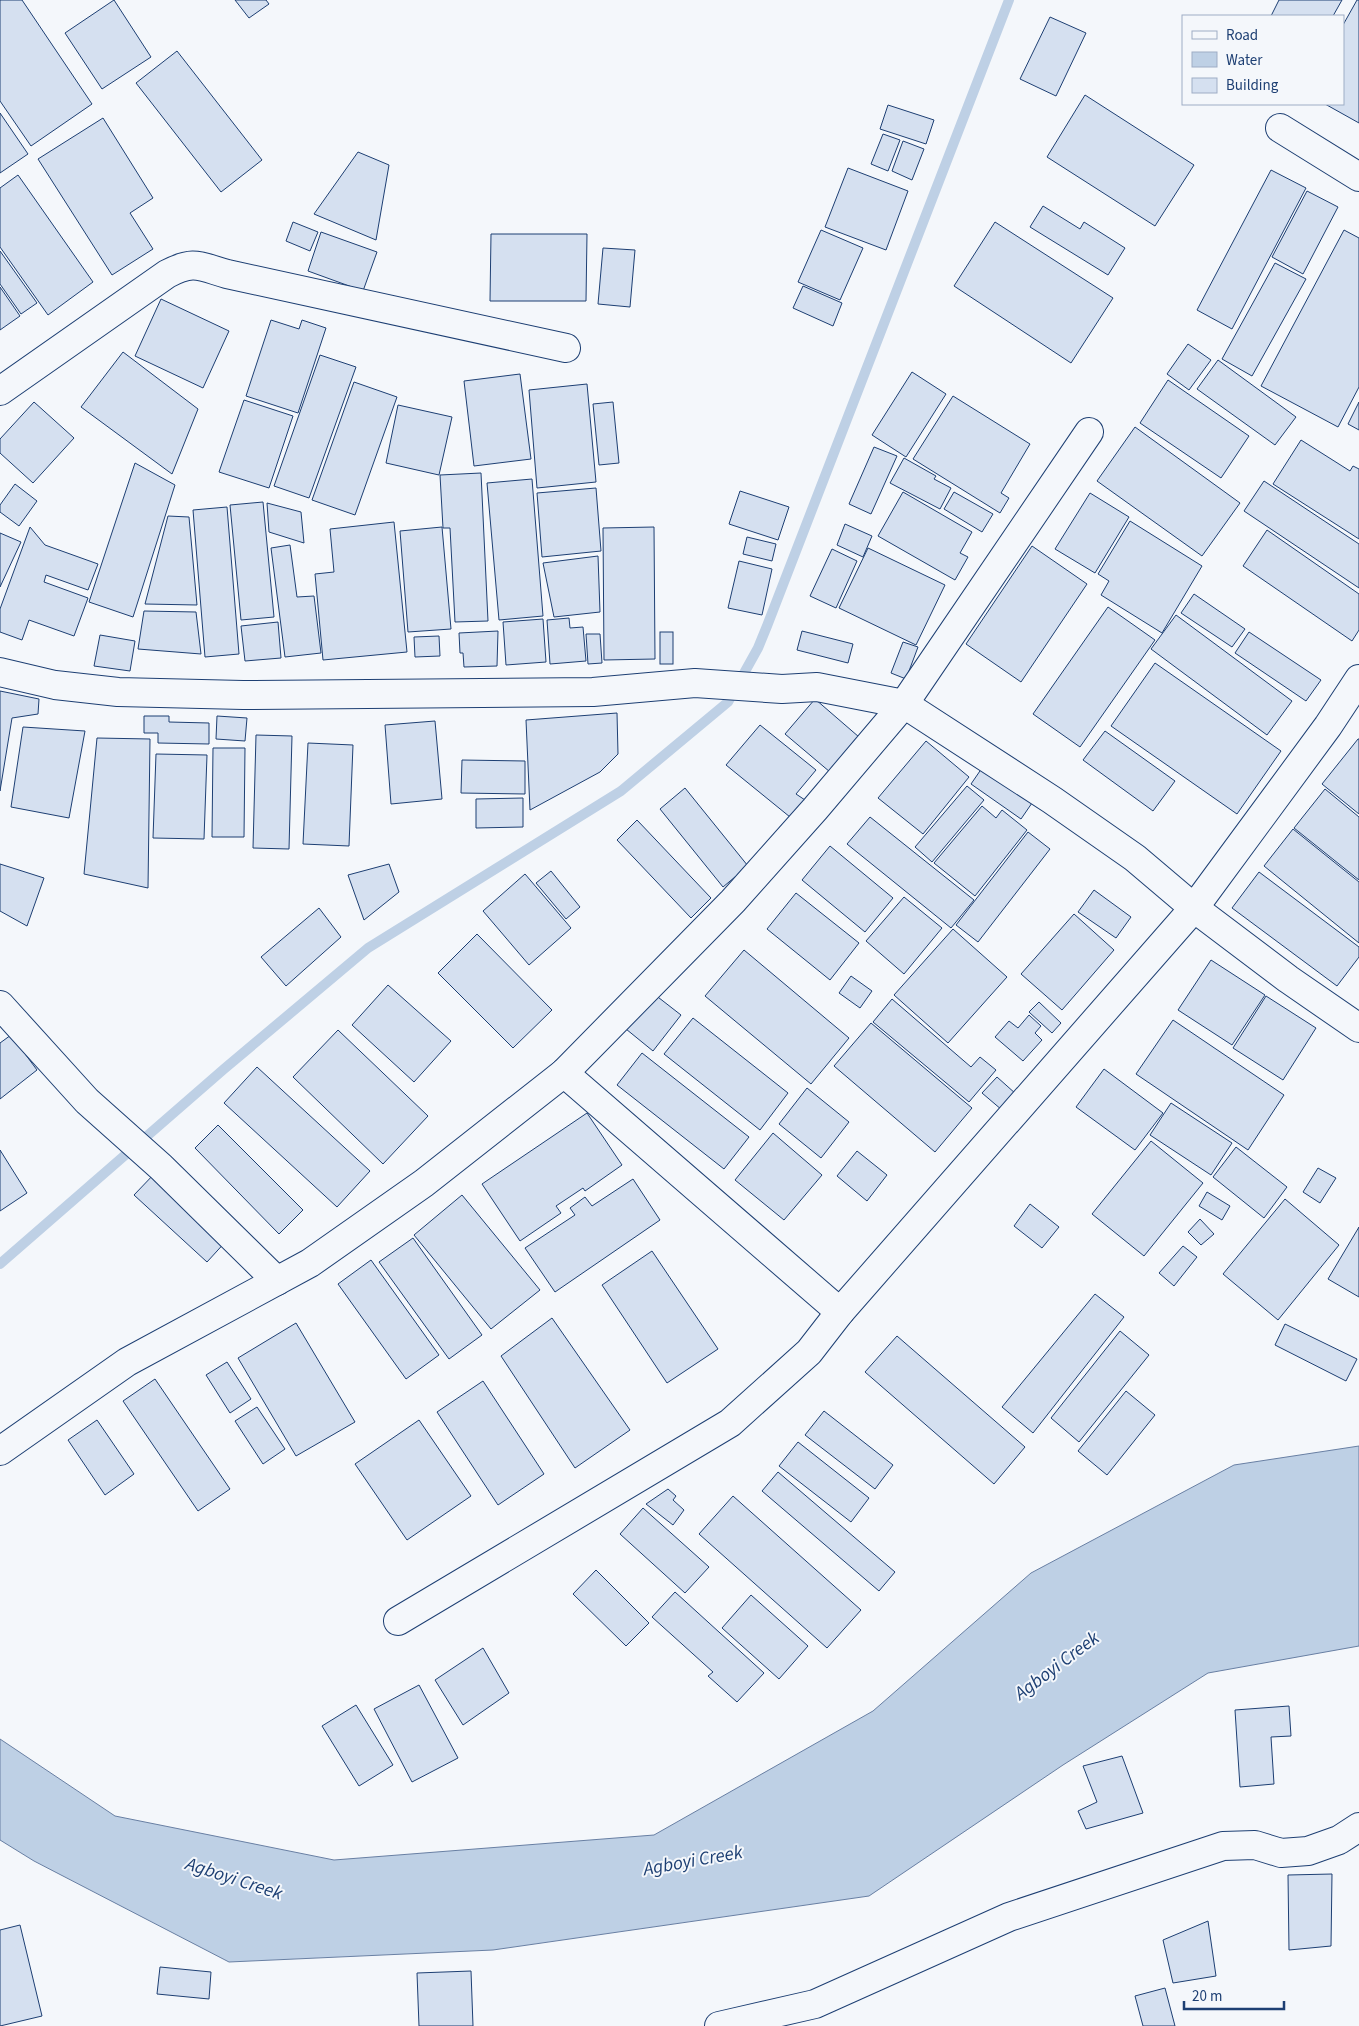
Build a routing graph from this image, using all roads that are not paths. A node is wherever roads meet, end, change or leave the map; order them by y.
1 (1280, 128) dead end
2 (1359, 177) edge
3 (566, 348) dead end
4 (0, 391) edge
5 (1089, 432) dead end
6 (0, 672) edge
7 (1359, 679) edge
8 (904, 704) junction
9 (1194, 908) junction
10 (0, 1005) edge
11 (1359, 1028) edge
12 (564, 1073) junction
13 (277, 1281) junction
14 (840, 1312) junction
15 (0, 1450) edge
16 (398, 1621) dead end
17 (1359, 1827) edge
18 (719, 2026) edge

1 - 2 street
3 - 4 street
5 - 8 street
6 - 8 street
7 - 9 street
8 - 9 street
8 - 12 street
9 - 11 street
9 - 14 street
10 - 13 street
12 - 13 street
12 - 14 street
13 - 15 street
14 - 16 street
17 - 18 street

